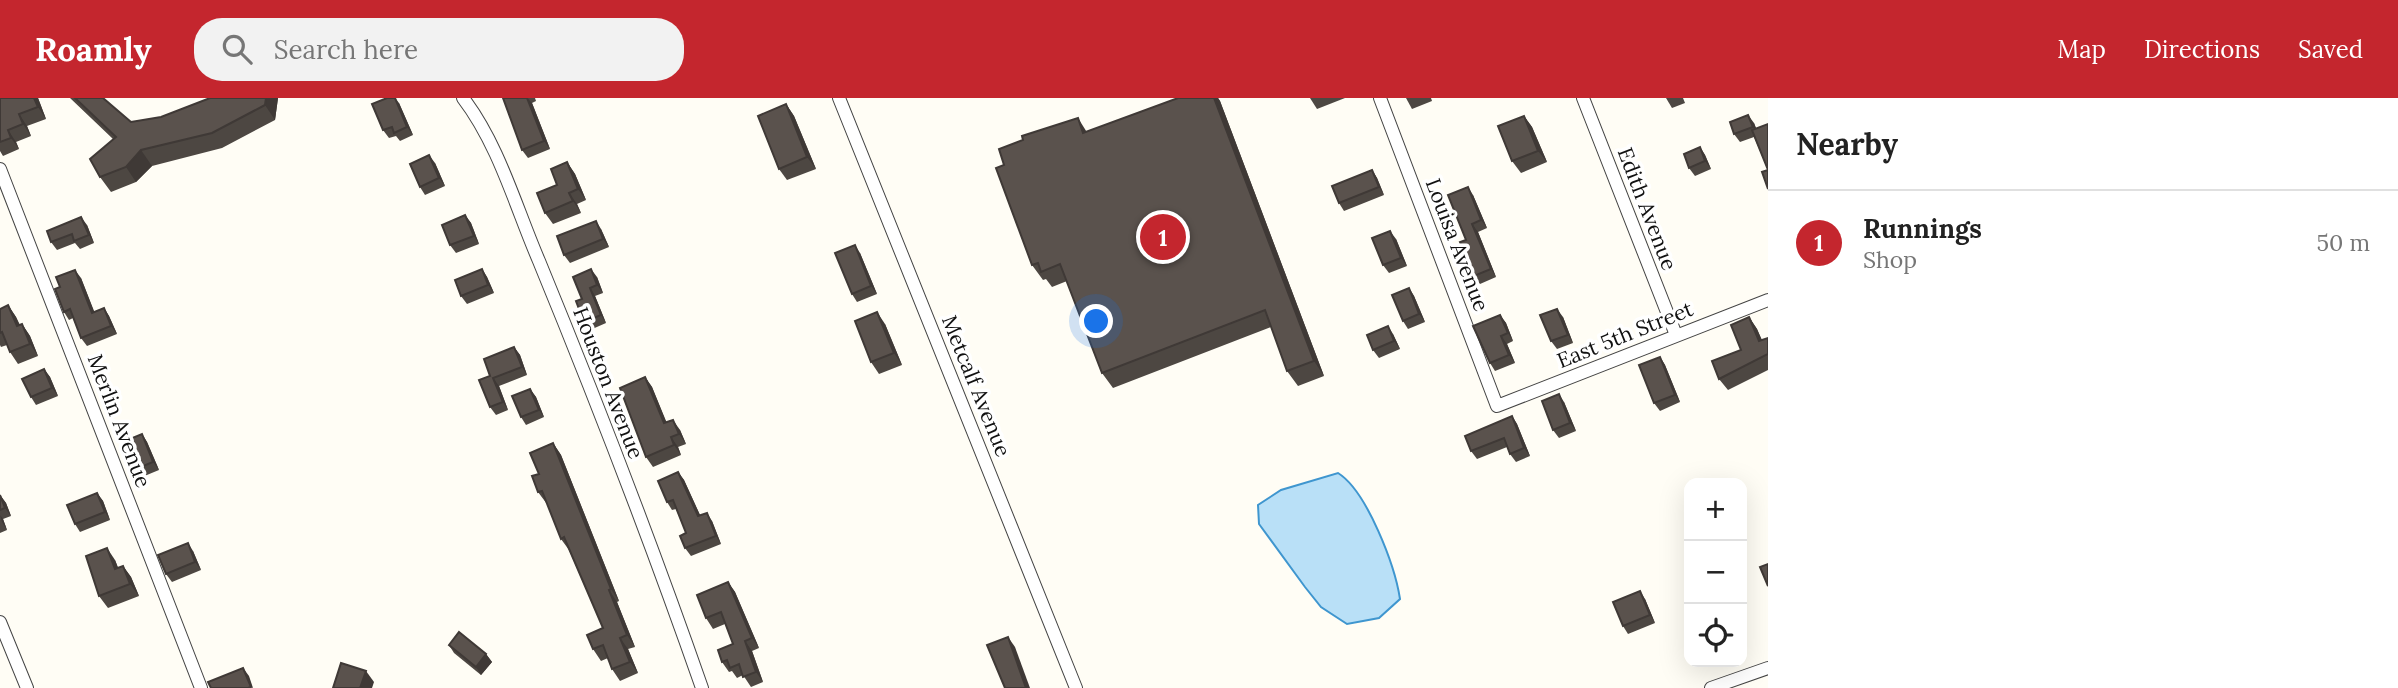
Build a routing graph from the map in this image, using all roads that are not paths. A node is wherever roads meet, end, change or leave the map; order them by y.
1 (463, 98) edge
2 (839, 98) edge
3 (1380, 98) edge
4 (1583, 98) edge
5 (0, 169) edge
6 (1768, 300) edge
7 (1676, 335) junction
8 (1497, 406) joint
9 (0, 622) edge
10 (1768, 668) edge
11 (27, 688) edge
12 (201, 688) edge
13 (702, 688) edge
14 (1076, 688) edge
15 (1711, 688) edge

1 - 13 street, Houston Avenue
2 - 14 street, Metcalf Avenue
3 - 8 street, Louisa Avenue
4 - 7 street, Edith Avenue
5 - 12 street, Merlin Avenue
6 - 7 street, East 5th Street
7 - 8 street, East 5th Street
9 - 11 street
10 - 15 street

